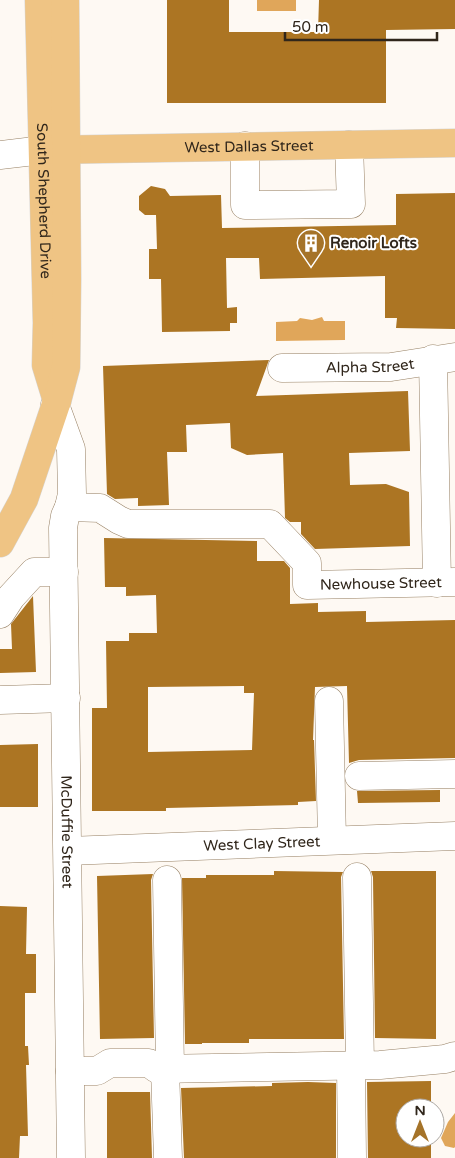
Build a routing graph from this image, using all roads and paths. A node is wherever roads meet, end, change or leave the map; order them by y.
1 (38, 0) edge
2 (65, 0) edge
3 (74, 0) edge
4 (66, 55) junction
5 (455, 143) edge
6 (349, 145) junction
7 (245, 146) junction
8 (54, 149) junction
9 (0, 155) edge
10 (444, 358) edge
11 (282, 368) dead end
12 (56, 403) junction
13 (69, 507) junction
14 (0, 543) edge
15 (64, 572) junction
16 (446, 582) edge
17 (0, 614) edge
18 (66, 698) junction
19 (0, 700) edge
20 (329, 701) dead end
21 (455, 774) edge
22 (359, 776) dead end
23 (455, 836) edge
24 (332, 840) junction
25 (68, 851) junction
26 (357, 877) dead end
27 (167, 880) dead end
28 (455, 1056) edge
29 (356, 1066) junction
30 (164, 1069) junction
31 (70, 1071) junction
32 (71, 1158) edge
33 (168, 1158) edge
34 (352, 1158) edge

1 - 8 main road, South Shepherd Drive
2 - 4 main road, South Shepherd Drive
3 - 4 main road
4 - 8 main road, South Shepherd Drive
5 - 6 main road, West Dallas Street
6 - 7 main road, West Dallas Street
6 - 7 street
7 - 8 main road, West Dallas Street
8 - 9 street
8 - 12 main road, South Shepherd Drive
10 - 11 street, Alpha Street
10 - 16 street
12 - 13 street, McDuffie Street
12 - 14 main road
13 - 15 street, McDuffie Street
13 - 16 street, Newhouse Street
15 - 17 street
15 - 18 street, McDuffie Street
18 - 19 street
18 - 25 street, McDuffie Street
20 - 24 street
21 - 22 street
23 - 24 street, West Clay Street
24 - 25 street, West Clay Street
25 - 31 street, McDuffie Street
26 - 29 street
27 - 30 street
28 - 29 street
29 - 30 street
29 - 34 street
30 - 31 street
30 - 33 street
31 - 32 street, McDuffie Street

